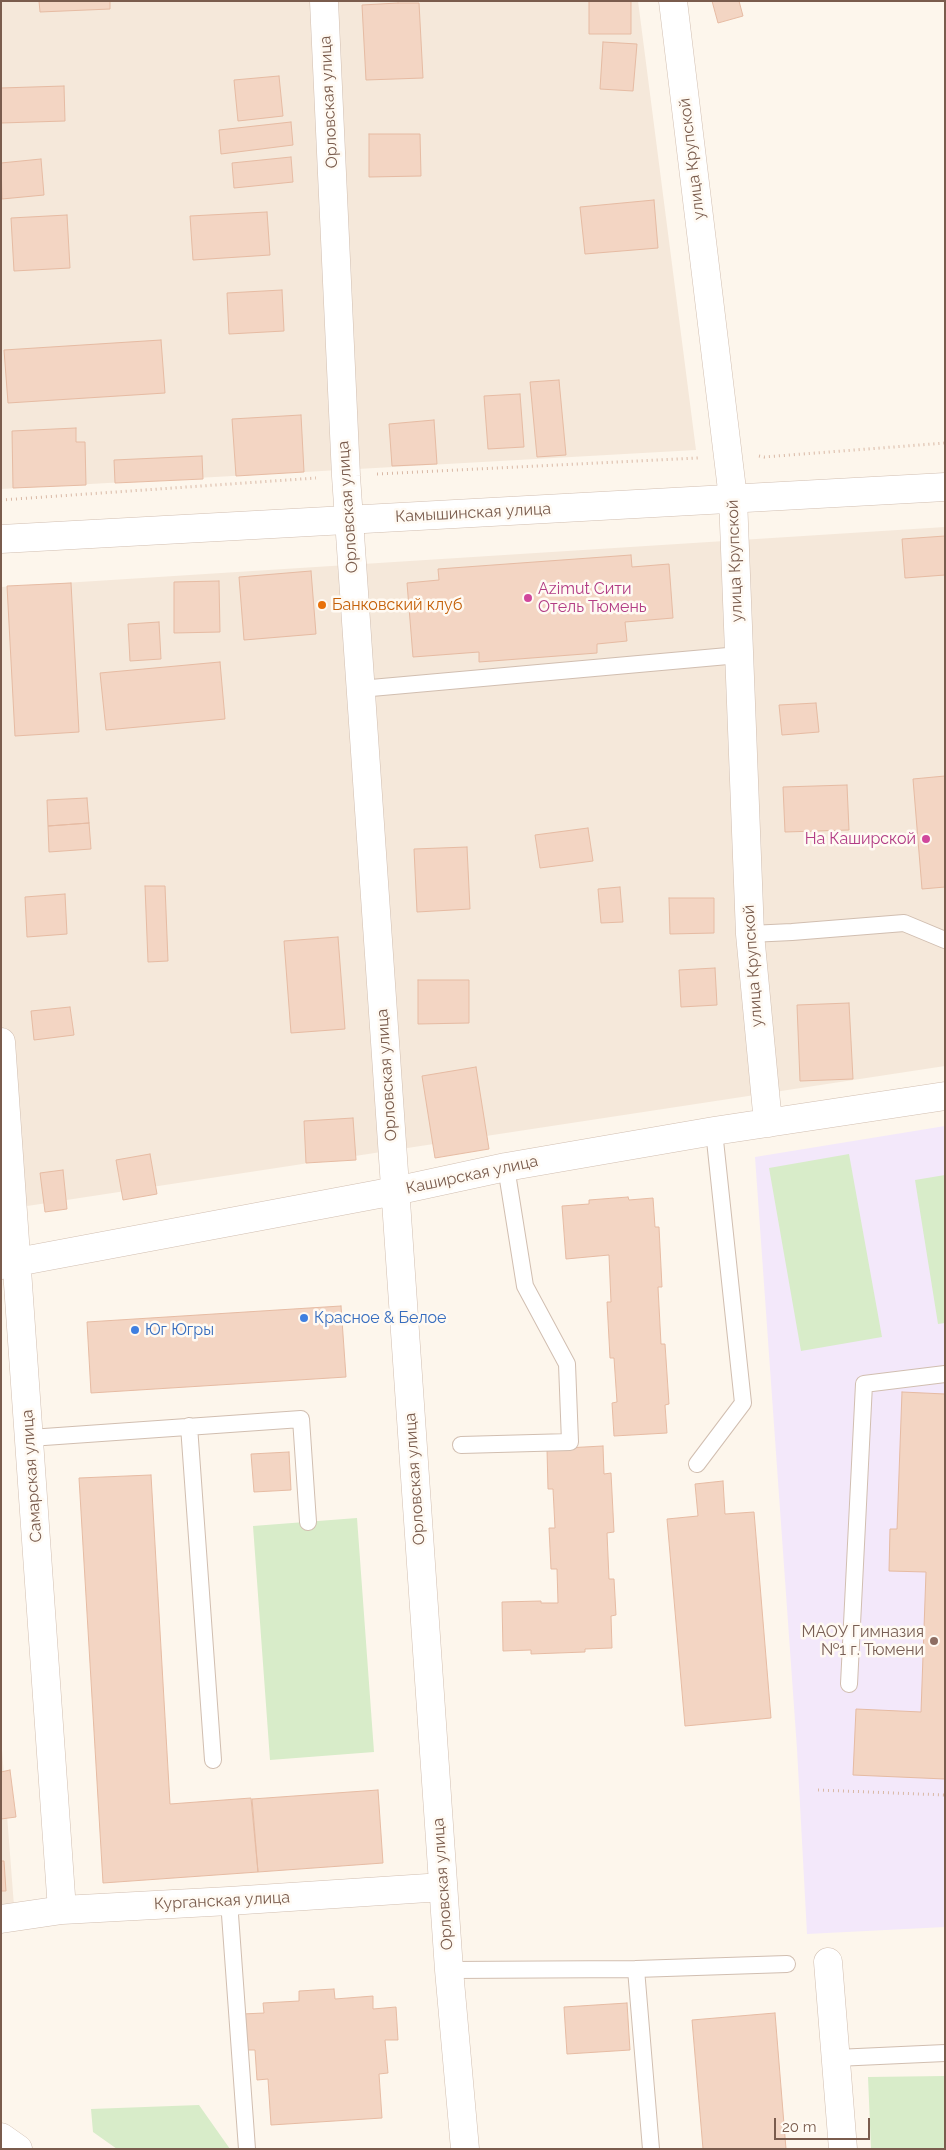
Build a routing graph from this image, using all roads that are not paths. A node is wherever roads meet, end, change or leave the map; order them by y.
1 (324, 1) edge
2 (673, 1) edge
3 (945, 487) edge
4 (733, 498) junction
5 (349, 521) junction
6 (1, 539) edge
7 (739, 655) junction
8 (360, 689) junction
9 (750, 934) junction
10 (945, 940) edge
11 (1, 1042) edge
12 (945, 1096) edge
13 (768, 1123) junction
14 (714, 1131) junction
15 (506, 1167) junction
16 (395, 1191) junction
17 (8, 1264) edge
18 (945, 1374) edge
19 (189, 1426) junction
20 (30, 1438) junction
21 (461, 1445) dead end
22 (697, 1464) dead end
23 (308, 1522) dead end
24 (849, 1684) dead end
25 (213, 1760) dead end
26 (443, 1887) junction
27 (229, 1901) junction
28 (62, 1910) junction
29 (1, 1919) edge
30 (828, 1962) dead end
31 (787, 1964) dead end
32 (636, 1968) junction
33 (449, 1970) junction
34 (945, 2053) edge
35 (836, 2058) junction
36 (1, 2137) edge
37 (18, 2149) edge
38 (247, 2149) edge
39 (460, 2149) edge
40 (465, 2149) edge
41 (651, 2149) edge
42 (843, 2149) edge

1 - 5 street, Орловская улица
2 - 4 street, улица Крупской
3 - 4 street, Камышинская улица
4 - 5 street, Камышинская улица
4 - 7 street, улица Крупской
5 - 6 street, Камышинская улица
5 - 8 street, Орловская улица
7 - 8 lane
7 - 9 street, улица Крупской
8 - 16 street, Орловская улица
9 - 10 lane
9 - 13 street, улица Крупской
11 - 17 street, Самарская улица
12 - 13 street, Каширская улица
13 - 14 street, Каширская улица
14 - 15 street, Каширская улица
14 - 22 lane
15 - 16 street, Каширская улица
15 - 21 lane
16 - 17 street, Каширская улица
16 - 26 street, Орловская улица
17 - 20 street, Самарская улица
18 - 24 lane
19 - 20 lane
19 - 23 lane
19 - 25 lane
20 - 28 street, Самарская улица
26 - 27 street, Курганская улица
26 - 33 street, Орловская улица
27 - 28 street, Курганская улица
27 - 38 lane
28 - 29 street, Курганская улица
30 - 35 street
31 - 32 lane
32 - 33 lane
32 - 41 lane
33 - 40 street, Орловская улица
34 - 35 lane
35 - 42 street
36 - 37 street
39 - 40 lane

